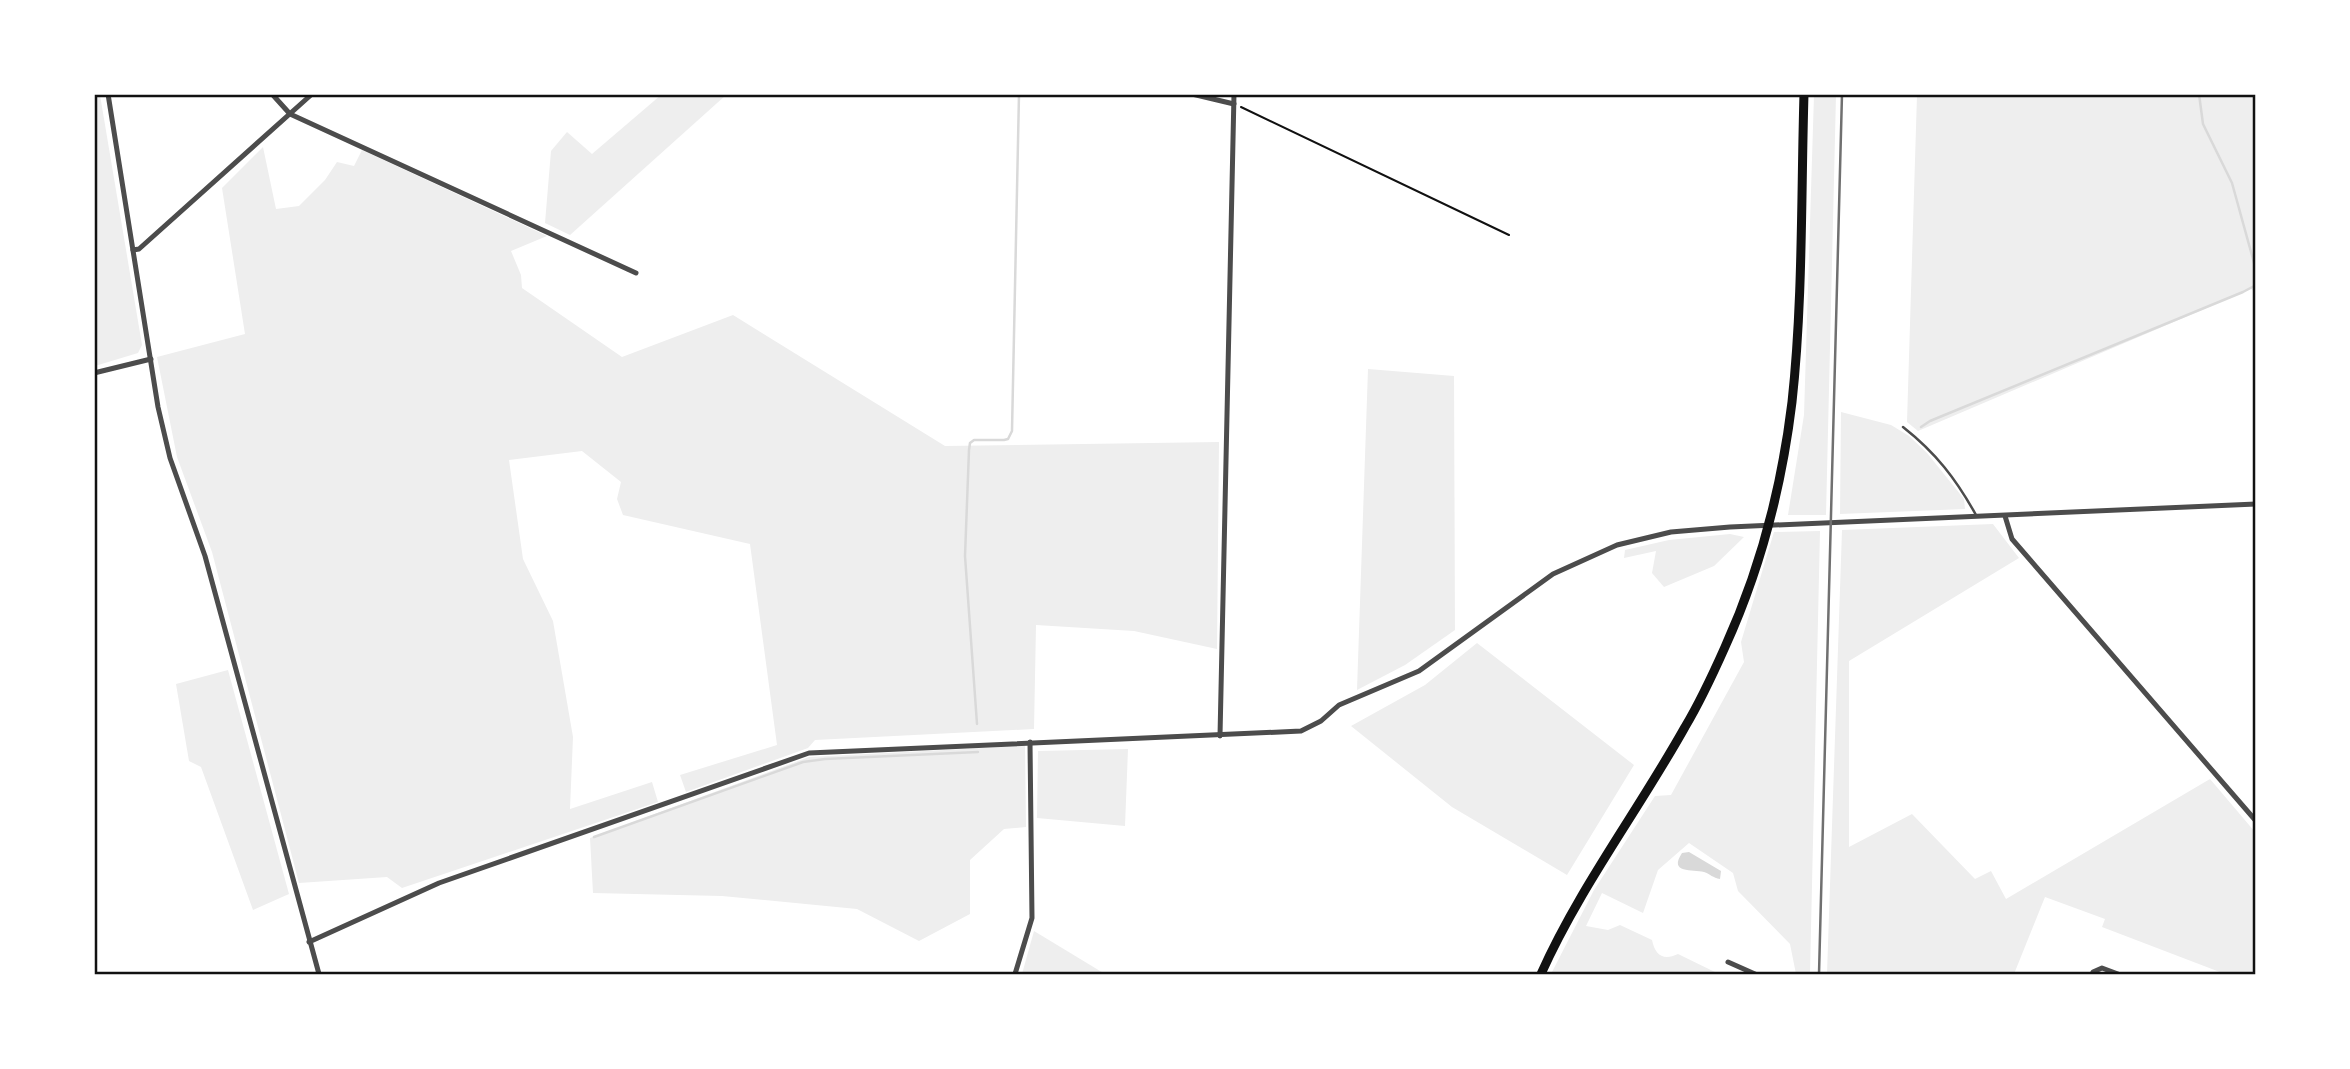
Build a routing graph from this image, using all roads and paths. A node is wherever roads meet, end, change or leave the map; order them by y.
1 (108, 94) edge
2 (272, 94) edge
3 (312, 94) edge
4 (1192, 94) edge
5 (1234, 94) edge
6 (1804, 94) edge
7 (1234, 104) junction
8 (290, 114) junction
9 (1509, 235) dead end
10 (133, 250) junction
11 (636, 273) dead end
12 (150, 359) junction
13 (94, 373) edge
14 (1903, 427) dead end
15 (2256, 504) edge
16 (2005, 516) junction
17 (1976, 517) junction
18 (1220, 736) junction
19 (1030, 742) junction
20 (2256, 821) edge
21 (309, 942) junction
22 (1728, 962) dead end
23 (318, 975) edge
24 (1015, 975) edge
25 (1541, 975) edge
26 (1755, 975) edge
27 (2092, 975) edge
28 (2118, 975) edge

1 - 10 street
2 - 8 street
3 - 8 street
4 - 7 street
5 - 7 street
6 - 25 main road
7 - 9 path
7 - 18 street
8 - 10 street
8 - 11 street
10 - 12 street
12 - 13 street
12 - 21 street
14 - 17 lane
15 - 16 street
16 - 17 street
16 - 20 street
17 - 18 street
18 - 19 street
19 - 21 street
19 - 24 street
21 - 23 street
22 - 26 street
27 - 28 street

